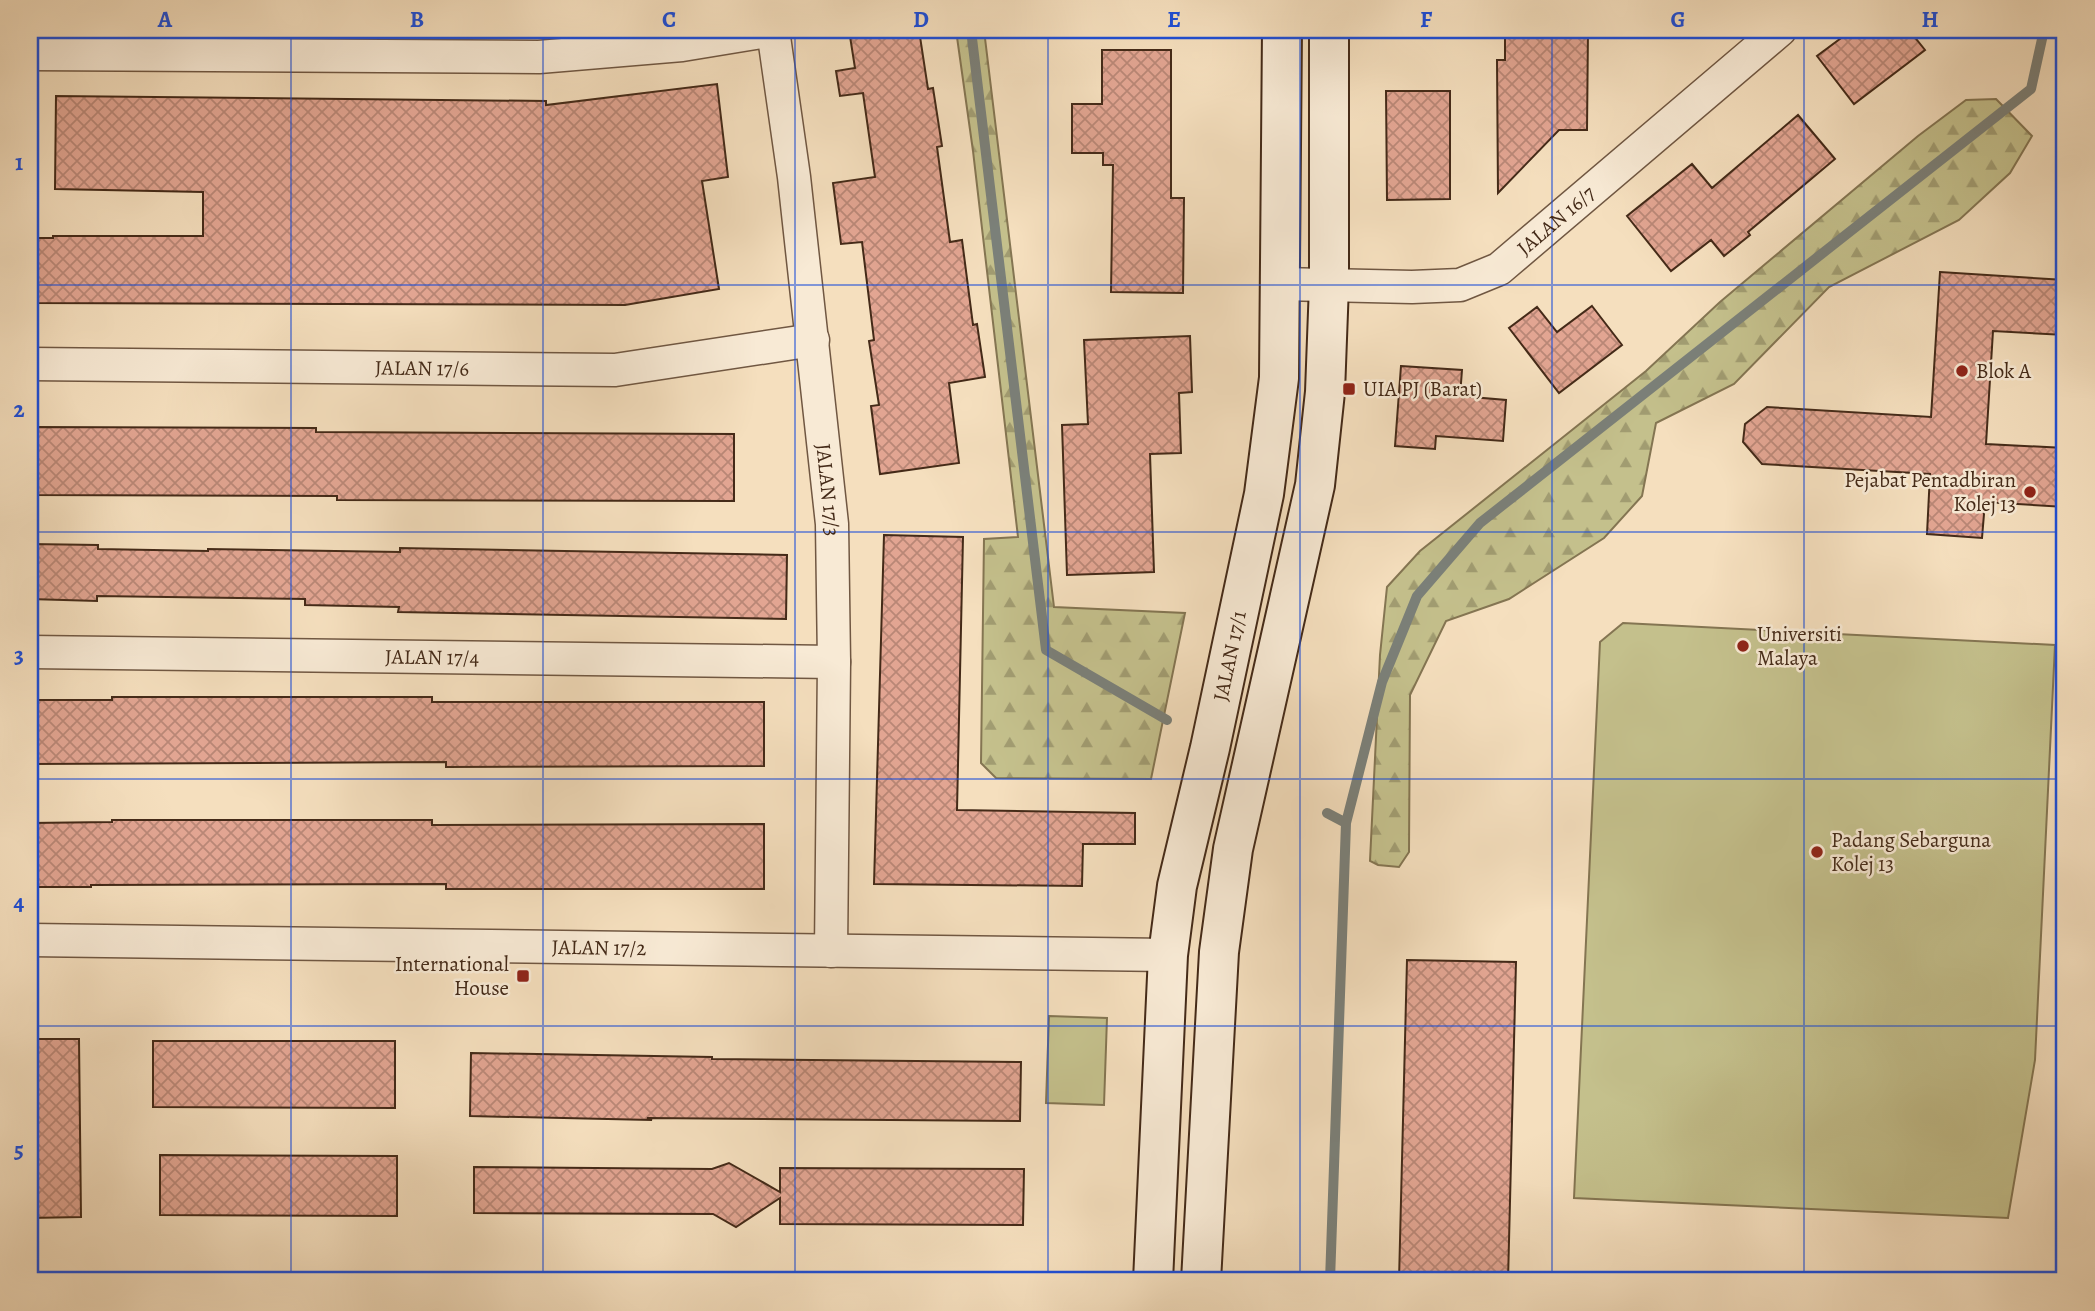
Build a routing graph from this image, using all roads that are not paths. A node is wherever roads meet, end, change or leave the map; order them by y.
1 (773, 30) edge
2 (1282, 30) edge
3 (1329, 30) edge
4 (1780, 30) edge
5 (406, 43) edge
6 (30, 54) edge
7 (1281, 284) junction
8 (1328, 285) junction
9 (813, 340) junction
10 (30, 364) edge
11 (30, 652) edge
12 (834, 662) junction
13 (30, 940) edge
14 (831, 951) junction
15 (1168, 956) junction
16 (1153, 1281) edge
17 (1201, 1281) edge

1 - 5 street
1 - 9 street, JALAN 17/3
2 - 7 street, JALAN 17/1
3 - 8 street, JALAN 17/1
4 - 8 street, JALAN 16/7
5 - 6 street
7 - 8 street, JALAN 16/7
7 - 15 street, JALAN 17/1
8 - 17 street, JALAN 17/1
9 - 10 street, JALAN 17/6
9 - 12 street, JALAN 17/3
11 - 12 street, JALAN 17/4
12 - 14 street, JALAN 17/3
13 - 14 street, JALAN 17/2
14 - 15 street, JALAN 17/2
15 - 16 street, JALAN 17/1

